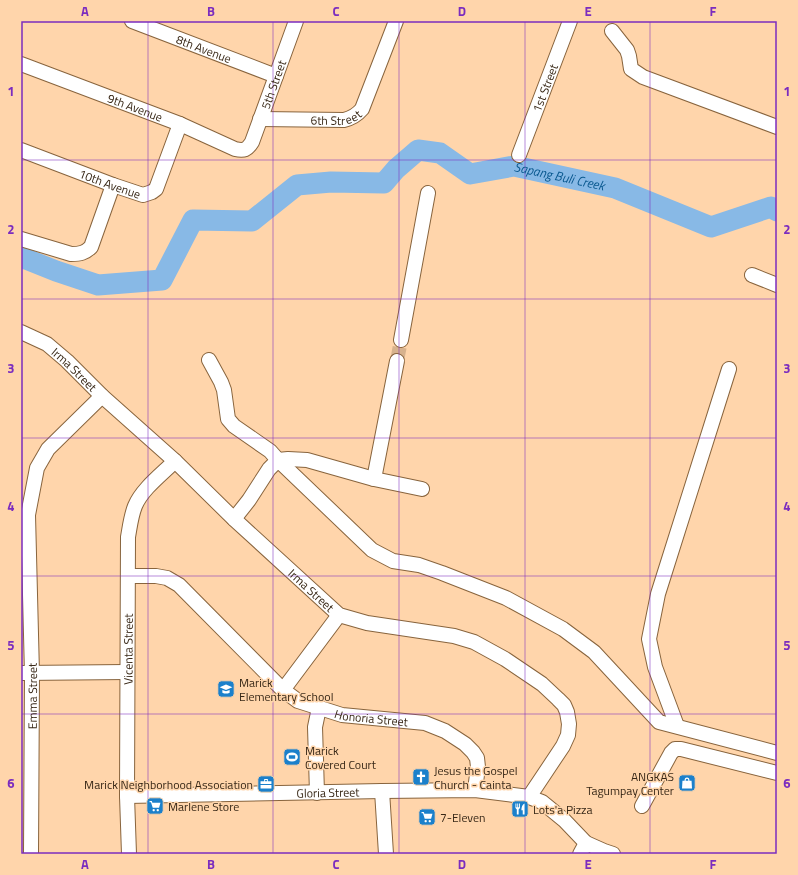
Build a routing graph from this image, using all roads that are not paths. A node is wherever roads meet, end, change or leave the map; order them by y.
1 (132, 21) edge
2 (296, 21) edge
3 (396, 21) edge
4 (570, 21) edge
5 (612, 31) dead end
6 (21, 64) edge
7 (276, 76) junction
8 (260, 119) junction
9 (180, 124) junction
10 (777, 127) edge
11 (248, 148) joint
12 (21, 150) edge
13 (519, 155) dead end
14 (114, 185) junction
15 (428, 193) dead end
16 (21, 239) edge
17 (752, 275) dead end
18 (777, 285) edge
19 (21, 332) edge
20 (401, 340) tunnel mouth
21 (209, 360) dead end
22 (397, 361) tunnel mouth
23 (729, 369) dead end
24 (102, 396) junction
25 (278, 460) junction
26 (175, 462) junction
27 (374, 479) junction
28 (422, 489) dead end
29 (234, 519) junction
30 (128, 576) junction
31 (339, 614) junction
32 (127, 672) junction
33 (26, 673) edge
34 (283, 690) junction
35 (319, 708) junction
36 (677, 726) junction
37 (777, 753) edge
38 (777, 773) edge
39 (475, 790) junction
40 (382, 791) junction
41 (317, 793) junction
42 (127, 796) junction
43 (529, 797) junction
44 (642, 806) dead end
45 (583, 849) edge
46 (31, 854) edge
47 (129, 854) edge
48 (386, 854) edge
49 (614, 854) edge

1 - 7 street, 8th Avenue
2 - 7 street, 5th Street
3 - 8 street, 6th Street
4 - 13 street, 1st Street
5 - 10 street
6 - 9 street, 9th Avenue
7 - 8 street, 5th Street
8 - 11 street, 5th Street
9 - 11 street, 9th Avenue
9 - 14 street, 10th Avenue
12 - 14 street, 10th Avenue
14 - 16 street
15 - 20 street
17 - 18 street
19 - 24 street, Irma Street
21 - 25 street
22 - 27 street
23 - 36 street
24 - 26 street, Irma Street
24 - 33 street, Emma Street
25 - 27 street
25 - 29 street
25 - 36 street
26 - 29 street, Irma Street
26 - 30 street, Vicenta Street
27 - 28 street
29 - 31 street, Irma Street
30 - 32 street, Vicenta Street
30 - 34 street, Honoria Street
31 - 34 street
31 - 43 street, Irma Street
32 - 33 street
32 - 42 street, Vicenta Street
33 - 46 street, Emma Street
34 - 35 street, Honoria Street
35 - 39 street, Honoria Street
35 - 41 street
36 - 37 street
38 - 44 street
39 - 40 street, Gloria Street
39 - 43 street, Gloria Street
40 - 41 street, Gloria Street
40 - 48 street
41 - 42 street, Gloria Street
42 - 47 street, Vicenta Street
43 - 45 street, Gloria Street
45 - 49 street

